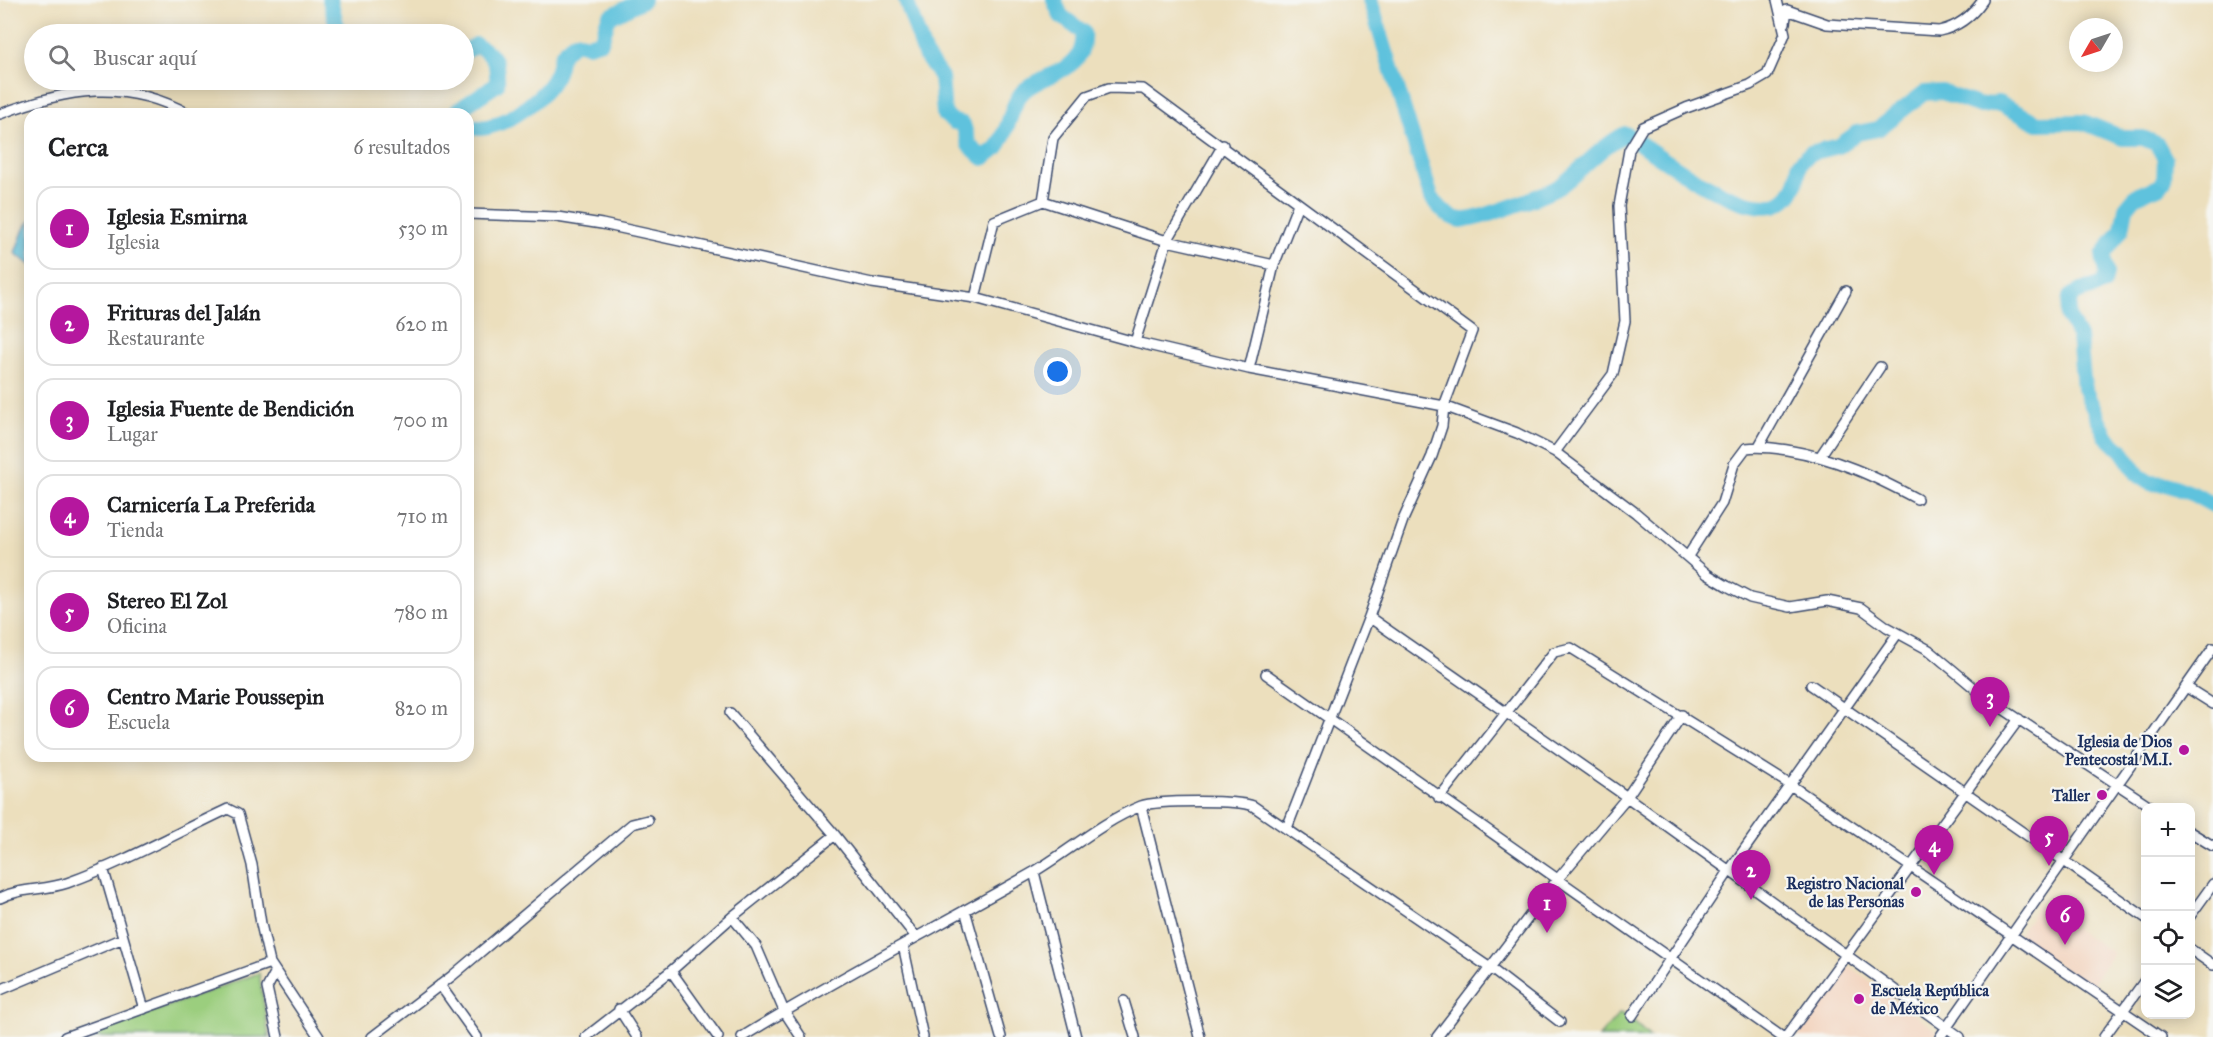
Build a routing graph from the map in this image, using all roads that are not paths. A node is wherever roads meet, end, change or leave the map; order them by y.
1 (1777, 0) edge
2 (1983, 0) edge
3 (1785, 34) junction
4 (111, 90) edge
5 (111, 90) edge
6 (178, 108) edge
7 (0, 114) edge
8 (1222, 145) junction
9 (1043, 201) junction
10 (1298, 204) junction
11 (474, 214) edge
12 (1167, 241) junction
13 (1274, 265) junction
14 (1846, 291) dead end
15 (975, 298) junction
16 (1134, 342) junction
17 (1880, 367) dead end
18 (1249, 369) junction
19 (1444, 406) junction
20 (1759, 446) junction
21 (1555, 452) junction
22 (1821, 455) junction
23 (1917, 499) dead end
24 (1688, 556) junction
25 (1369, 616) junction
26 (1898, 633) junction
27 (2213, 648) edge
28 (1266, 674) dead end
29 (1811, 685) dead end
30 (2186, 687) junction
31 (2213, 704) edge
32 (1844, 709) junction
33 (730, 713) dead end
34 (1507, 714) junction
35 (1682, 715) junction
36 (2019, 719) junction
37 (1330, 720) junction
38 (2116, 783) junction
39 (1790, 784) junction
40 (1963, 793) junction
41 (1627, 797) junction
42 (1439, 798) junction
43 (2147, 803) edge
44 (1141, 806) junction
45 (648, 820) dead end
46 (1287, 828) junction
47 (835, 835) junction
48 (2195, 835) edge
49 (2213, 846) edge
50 (2064, 862) junction
51 (103, 868) junction
52 (1910, 868) junction
53 (1729, 871) junction
54 (1034, 872) junction
55 (1557, 880) junction
56 (2213, 884) edge
57 (2, 897) edge
58 (965, 910) junction
59 (2194, 911) edge
60 (2141, 915) edge
61 (732, 917) junction
62 (2012, 936) junction
63 (916, 937) junction
64 (123, 938) junction
65 (903, 945) junction
66 (2195, 952) edge
67 (1847, 954) junction
68 (1671, 960) junction
69 (270, 963) junction
70 (2213, 965) edge
71 (1490, 968) junction
72 (671, 971) junction
73 (275, 973) junction
74 (440, 985) junction
75 (2141, 985) edge
76 (0, 990) edge
77 (1124, 1001) dead end
78 (144, 1009) junction
79 (619, 1009) junction
80 (784, 1011) junction
81 (2122, 1011) junction
82 (1632, 1016) dead end
83 (1560, 1022) dead end
84 (1947, 1027) junction
85 (65, 1037) edge
86 (278, 1037) edge
87 (319, 1037) edge
88 (372, 1037) edge
89 (477, 1037) edge
90 (586, 1037) edge
91 (637, 1037) edge
92 (718, 1037) edge
93 (742, 1037) edge
94 (801, 1037) edge
95 (923, 1037) edge
96 (1000, 1037) edge
97 (1076, 1037) edge
98 (1135, 1037) edge
99 (1200, 1037) edge
100 (1437, 1037) edge
101 (1784, 1037) edge
102 (1940, 1037) edge
103 (1960, 1037) edge
104 (2104, 1037) edge
105 (2161, 1037) edge

1 - 3 street
2 - 3 street
3 - 21 street
4 - 6 street
5 - 7 street
8 - 9 street
8 - 10 street
8 - 12 street
9 - 12 street
9 - 15 street
10 - 13 street
10 - 19 street
11 - 15 street
12 - 13 street
12 - 16 street
13 - 18 street
14 - 20 street
15 - 16 street
16 - 18 street
17 - 22 street
18 - 19 street
19 - 21 street
19 - 25 street
20 - 22 street
20 - 24 street
21 - 24 street
22 - 23 street
24 - 26 street
25 - 34 street
25 - 37 street
26 - 32 street
26 - 36 street
27 - 30 street
28 - 37 street
29 - 32 street
30 - 31 street
30 - 38 street
32 - 39 street
32 - 40 street
33 - 47 street
34 - 35 street
34 - 41 street
34 - 42 street
35 - 39 street
35 - 41 street
36 - 38 street
36 - 40 street
37 - 42 street
37 - 46 street
38 - 43 street
38 - 50 street
39 - 52 street
39 - 53 street
40 - 50 street
40 - 52 street
41 - 53 street
41 - 55 street
42 - 55 street
44 - 46 street
44 - 54 street
44 - 99 street
45 - 74 street
46 - 71 street
47 - 61 street
47 - 63 street
48 - 49 street
50 - 60 street
50 - 62 street
51 - 57 street
51 - 64 street
51 - 69 street
52 - 62 street
52 - 67 street
53 - 67 street
53 - 68 street
54 - 58 street
54 - 97 street
55 - 68 street
55 - 71 street
56 - 59 street
58 - 63 street
58 - 96 street
61 - 72 street
61 - 80 street
62 - 81 street
62 - 84 street
63 - 65 street
64 - 76 street
64 - 78 street
65 - 80 street
65 - 95 street
66 - 70 street
67 - 84 street
67 - 101 street
68 - 82 street
68 - 101 street
69 - 73 street
69 - 78 street
71 - 83 street
71 - 100 street
72 - 79 street
72 - 92 street
73 - 86 street
73 - 87 street
74 - 88 street
74 - 89 street
75 - 81 street
77 - 98 street
78 - 85 street
79 - 90 street
79 - 91 street
80 - 93 street
80 - 94 street
81 - 104 street
81 - 105 street
84 - 102 street
84 - 103 street

